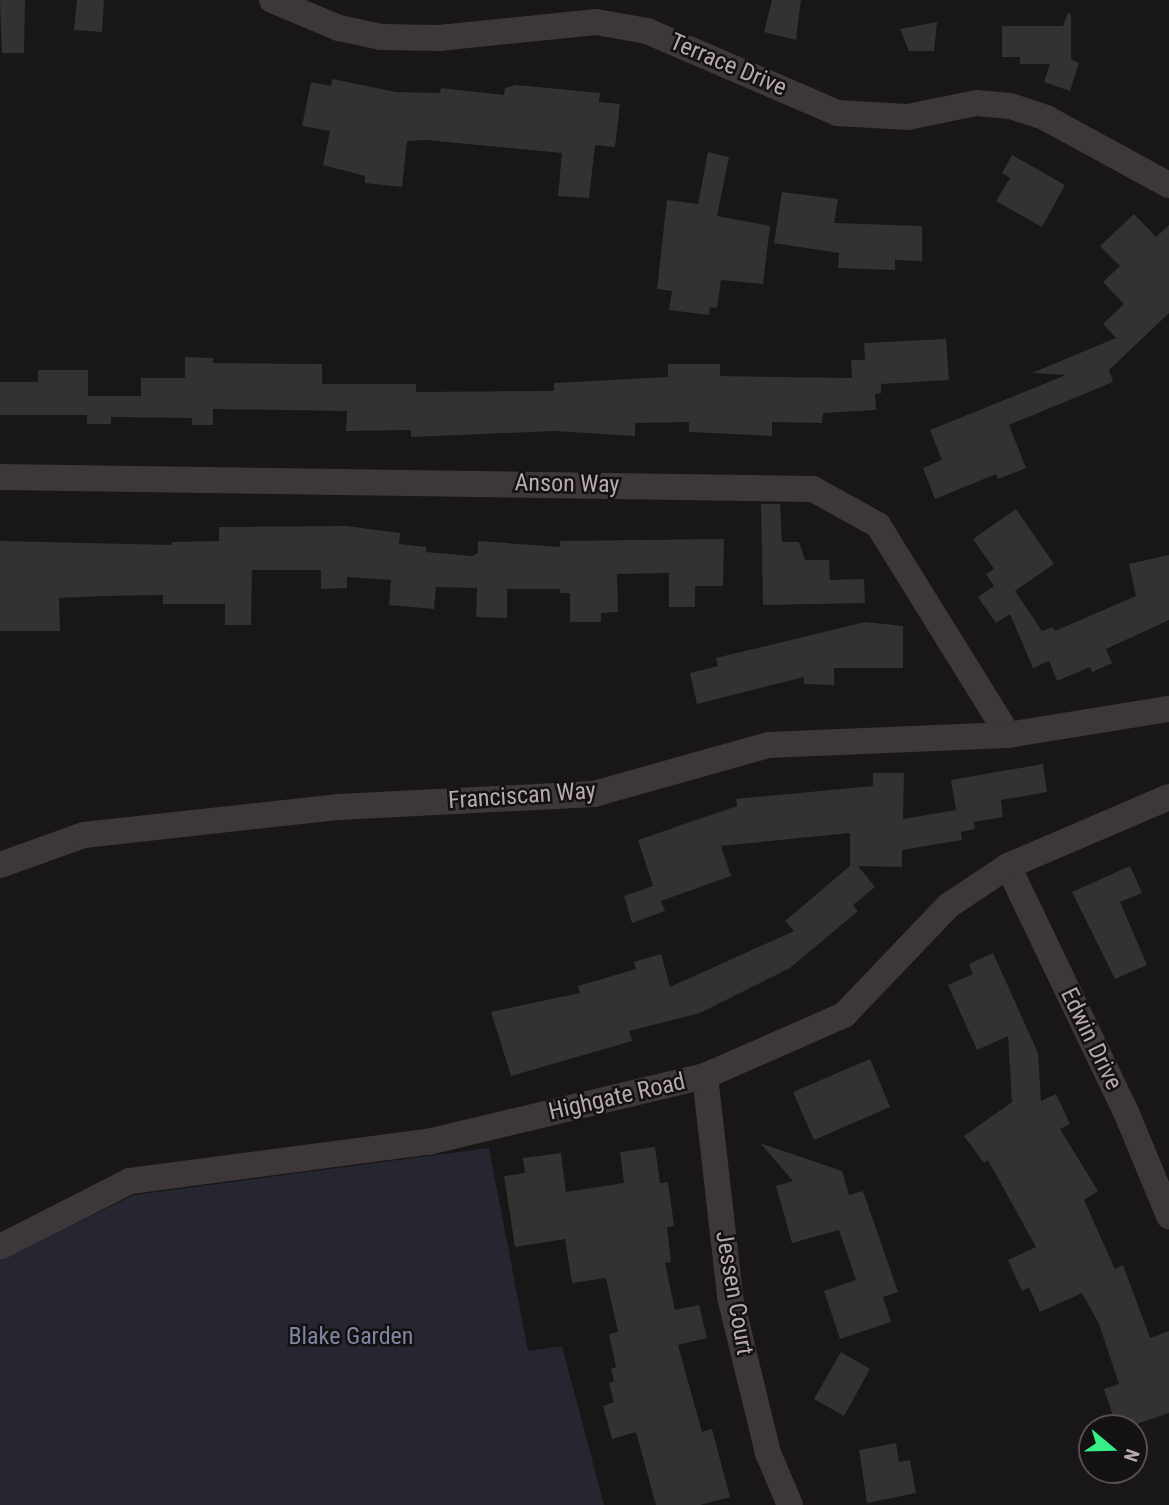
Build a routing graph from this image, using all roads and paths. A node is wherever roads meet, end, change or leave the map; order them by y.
1 (272, 0) edge
2 (1169, 185) edge
3 (0, 477) edge
4 (1169, 709) edge
5 (1008, 734) junction
6 (1169, 797) edge
7 (0, 865) edge
8 (1008, 866) junction
9 (705, 1076) junction
10 (1169, 1216) edge
11 (0, 1247) edge
12 (790, 1505) edge

1 - 2 street, Terrace Drive
3 - 5 street, Anson Way
4 - 5 street, Franciscan Way
5 - 7 street, Franciscan Way
6 - 8 street, Highgate Road
8 - 9 street, Highgate Road
8 - 10 street, Edwin Drive
9 - 11 street, Highgate Road
9 - 12 street, Jessen Court

